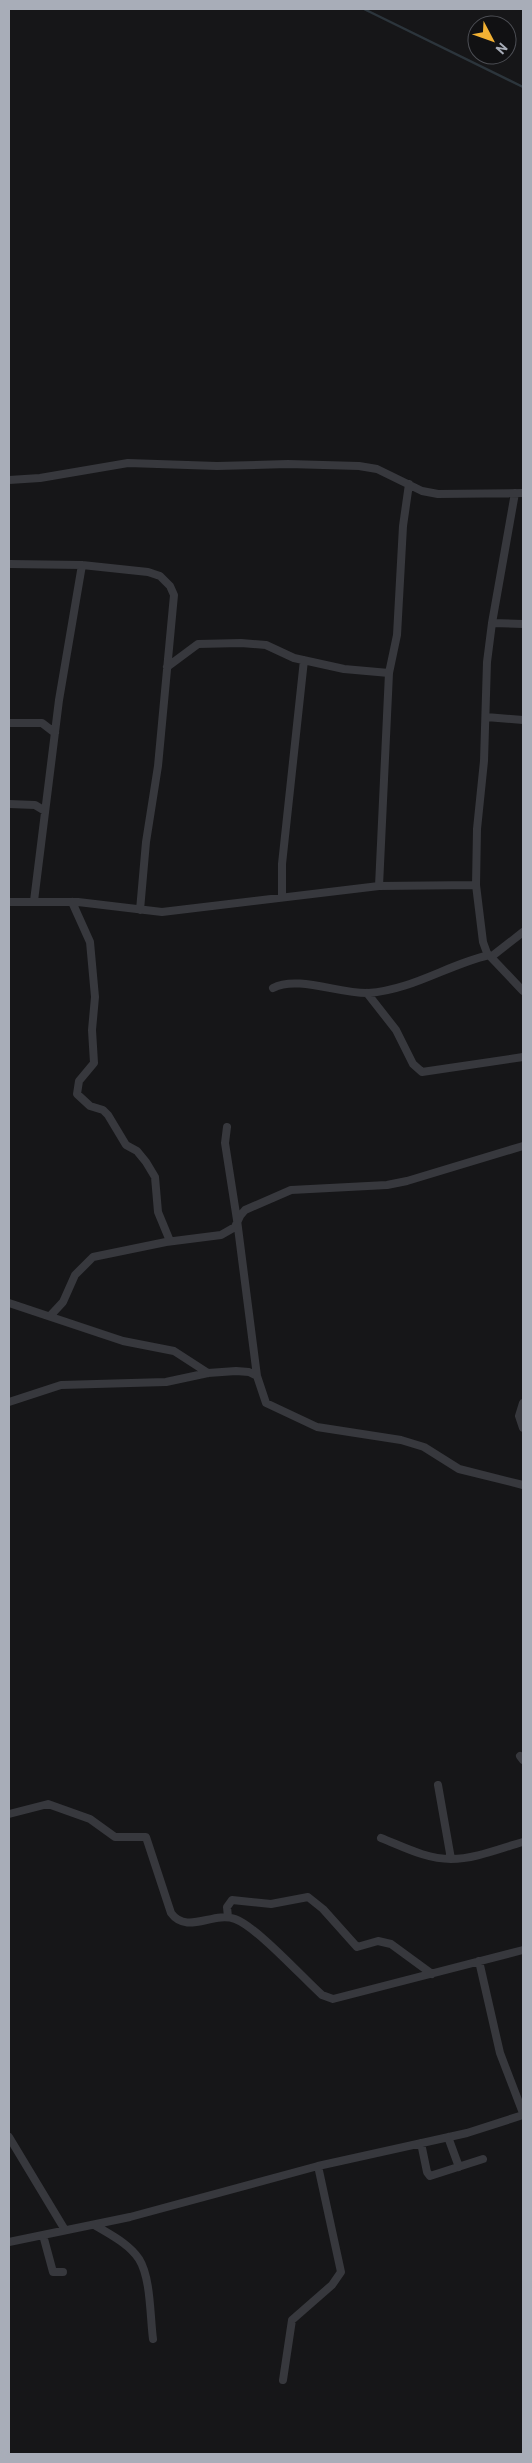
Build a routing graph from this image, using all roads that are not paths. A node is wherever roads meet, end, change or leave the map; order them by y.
1 (9, 480) edge
2 (409, 484) junction
3 (519, 493) edge
4 (9, 564) edge
5 (82, 565) junction
6 (492, 623) junction
7 (523, 624) edge
8 (304, 660) junction
9 (167, 667) junction
10 (390, 673) junction
11 (486, 717) junction
12 (523, 720) edge
13 (9, 724) edge
14 (55, 733) junction
15 (9, 804) edge
16 (45, 811) junction
17 (476, 885) junction
18 (379, 886) junction
19 (282, 896) junction
20 (34, 901) junction
21 (9, 902) edge
22 (72, 902) junction
23 (140, 910) junction
24 (523, 932) edge
25 (490, 956) junction
26 (273, 988) dead end
27 (523, 991) edge
28 (367, 993) junction
29 (523, 1057) edge
30 (227, 1127) dead end
31 (523, 1146) edge
32 (237, 1220) junction
33 (170, 1241) junction
34 (9, 1302) edge
35 (50, 1316) junction
36 (208, 1373) junction
37 (257, 1376) junction
38 (9, 1402) edge
39 (523, 1403) edge
40 (523, 1428) edge
41 (523, 1485) edge
42 (438, 1785) dead end
43 (9, 1814) edge
44 (381, 1838) dead end
45 (523, 1842) edge
46 (451, 1859) junction
47 (228, 1918) junction
48 (523, 1950) edge
49 (480, 1961) junction
50 (432, 1974) junction
51 (523, 2114) edge
52 (9, 2137) edge
53 (448, 2137) junction
54 (420, 2143) junction
55 (483, 2159) dead end
56 (318, 2166) junction
57 (459, 2167) junction
58 (96, 2226) junction
59 (65, 2230) junction
60 (43, 2235) junction
61 (9, 2242) edge
62 (63, 2272) dead end
63 (153, 2339) dead end
64 (283, 2380) dead end

1 - 2 street
2 - 3 street
2 - 10 street
3 - 6 street
4 - 5 street
5 - 9 street
5 - 14 street
6 - 7 street
6 - 11 street
8 - 9 street
8 - 10 street
8 - 19 street
9 - 23 street
10 - 18 street
11 - 12 street
11 - 17 street
13 - 14 street
14 - 16 street
15 - 16 street
16 - 20 street
17 - 18 street
17 - 25 street
18 - 19 street
19 - 23 street
20 - 21 street
20 - 22 street
22 - 23 street
22 - 33 street
24 - 25 street
25 - 27 street
25 - 28 street
26 - 28 street
28 - 29 street
30 - 32 street
31 - 32 street
32 - 33 street
32 - 37 street
33 - 35 street
34 - 35 street
35 - 36 street
36 - 37 street
36 - 38 street
37 - 41 street
39 - 40 street
42 - 46 street
43 - 47 street
44 - 46 street
45 - 46 street
47 - 50 street
47 - 50 street
48 - 49 street
49 - 50 street
49 - 51 street
51 - 53 street
52 - 59 street
53 - 54 street
53 - 57 street
54 - 56 street
54 - 57 street
55 - 57 street
56 - 58 street
56 - 64 street
58 - 59 street
58 - 63 street
59 - 60 street
60 - 61 street
60 - 62 street

